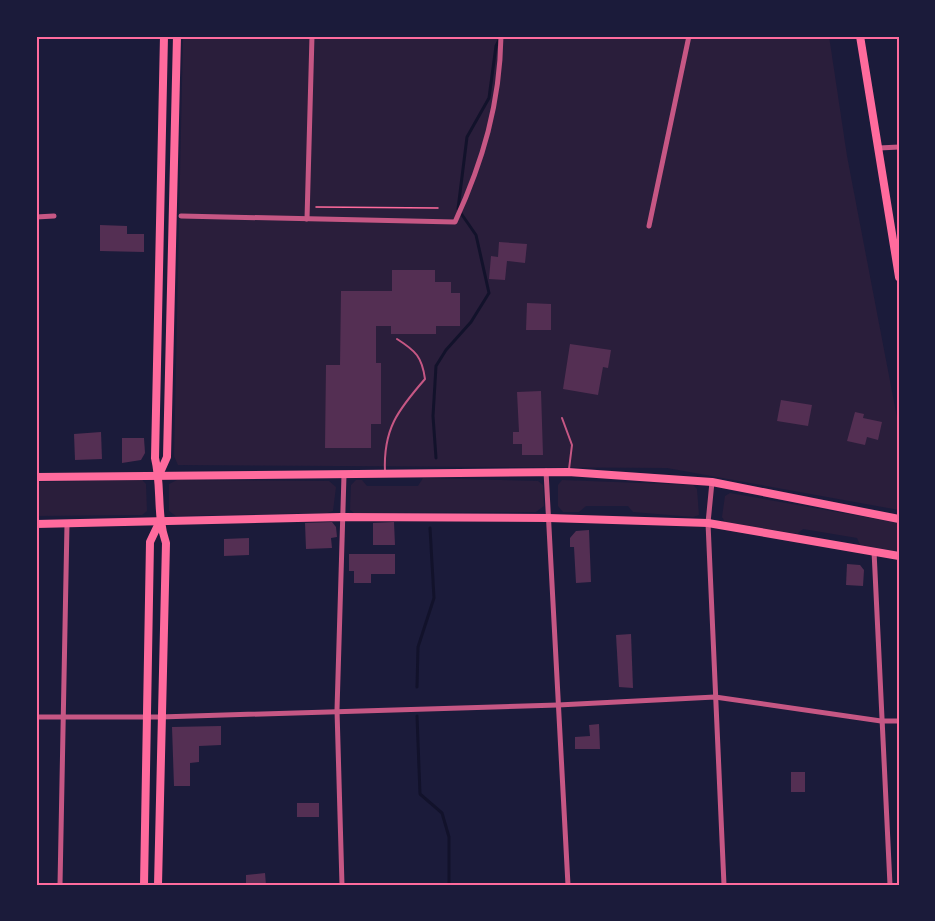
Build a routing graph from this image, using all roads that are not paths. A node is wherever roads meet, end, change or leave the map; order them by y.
1 (164, 36) edge
2 (177, 36) edge
3 (312, 36) edge
4 (501, 36) edge
5 (689, 36) edge
6 (860, 36) edge
7 (899, 147) edge
8 (879, 148) junction
9 (54, 216) dead end
10 (181, 216) dead end
11 (36, 217) edge
12 (307, 219) junction
13 (649, 226) dead end
14 (899, 277) edge
15 (397, 339) dead end
16 (562, 418) dead end
17 (546, 471) junction
18 (568, 472) junction
19 (159, 475) junction
20 (344, 475) junction
21 (386, 475) junction
22 (36, 477) edge
23 (712, 482) junction
24 (341, 518) junction
25 (549, 518) junction
26 (899, 519) edge
27 (159, 523) junction
28 (708, 523) junction
29 (36, 524) edge
30 (67, 524) junction
31 (874, 551) junction
32 (899, 556) edge
33 (715, 697) junction
34 (558, 705) junction
35 (337, 710) junction
36 (63, 716) junction
37 (36, 717) edge
38 (147, 717) junction
39 (160, 717) junction
40 (881, 721) junction
41 (899, 721) edge
42 (60, 885) edge
43 (144, 885) edge
44 (158, 885) edge
45 (342, 885) edge
46 (568, 885) edge
47 (724, 885) edge
48 (890, 885) edge

1 - 19 main road
2 - 19 main road
3 - 12 street
4 - 12 street
5 - 13 street
6 - 8 main road
7 - 8 street
8 - 14 main road
9 - 11 street
10 - 12 street
15 - 21 lane
16 - 18 lane
17 - 18 main road
17 - 21 main road
17 - 25 street
18 - 23 main road
19 - 20 main road
19 - 22 main road
19 - 27 main road
20 - 21 main road
20 - 24 street
23 - 26 main road
23 - 28 street
24 - 25 main road
24 - 27 main road
24 - 35 street
25 - 28 main road
25 - 34 street
27 - 30 main road
27 - 38 main road
27 - 39 main road
28 - 31 main road
28 - 33 street
29 - 30 main road
30 - 36 street
31 - 32 main road
31 - 40 street
33 - 34 street
33 - 40 street
33 - 47 street
34 - 35 street
34 - 46 street
35 - 39 street
35 - 45 street
36 - 37 street
36 - 38 street
36 - 42 street
38 - 39 street
38 - 43 main road
39 - 44 main road
40 - 41 street
40 - 48 street

